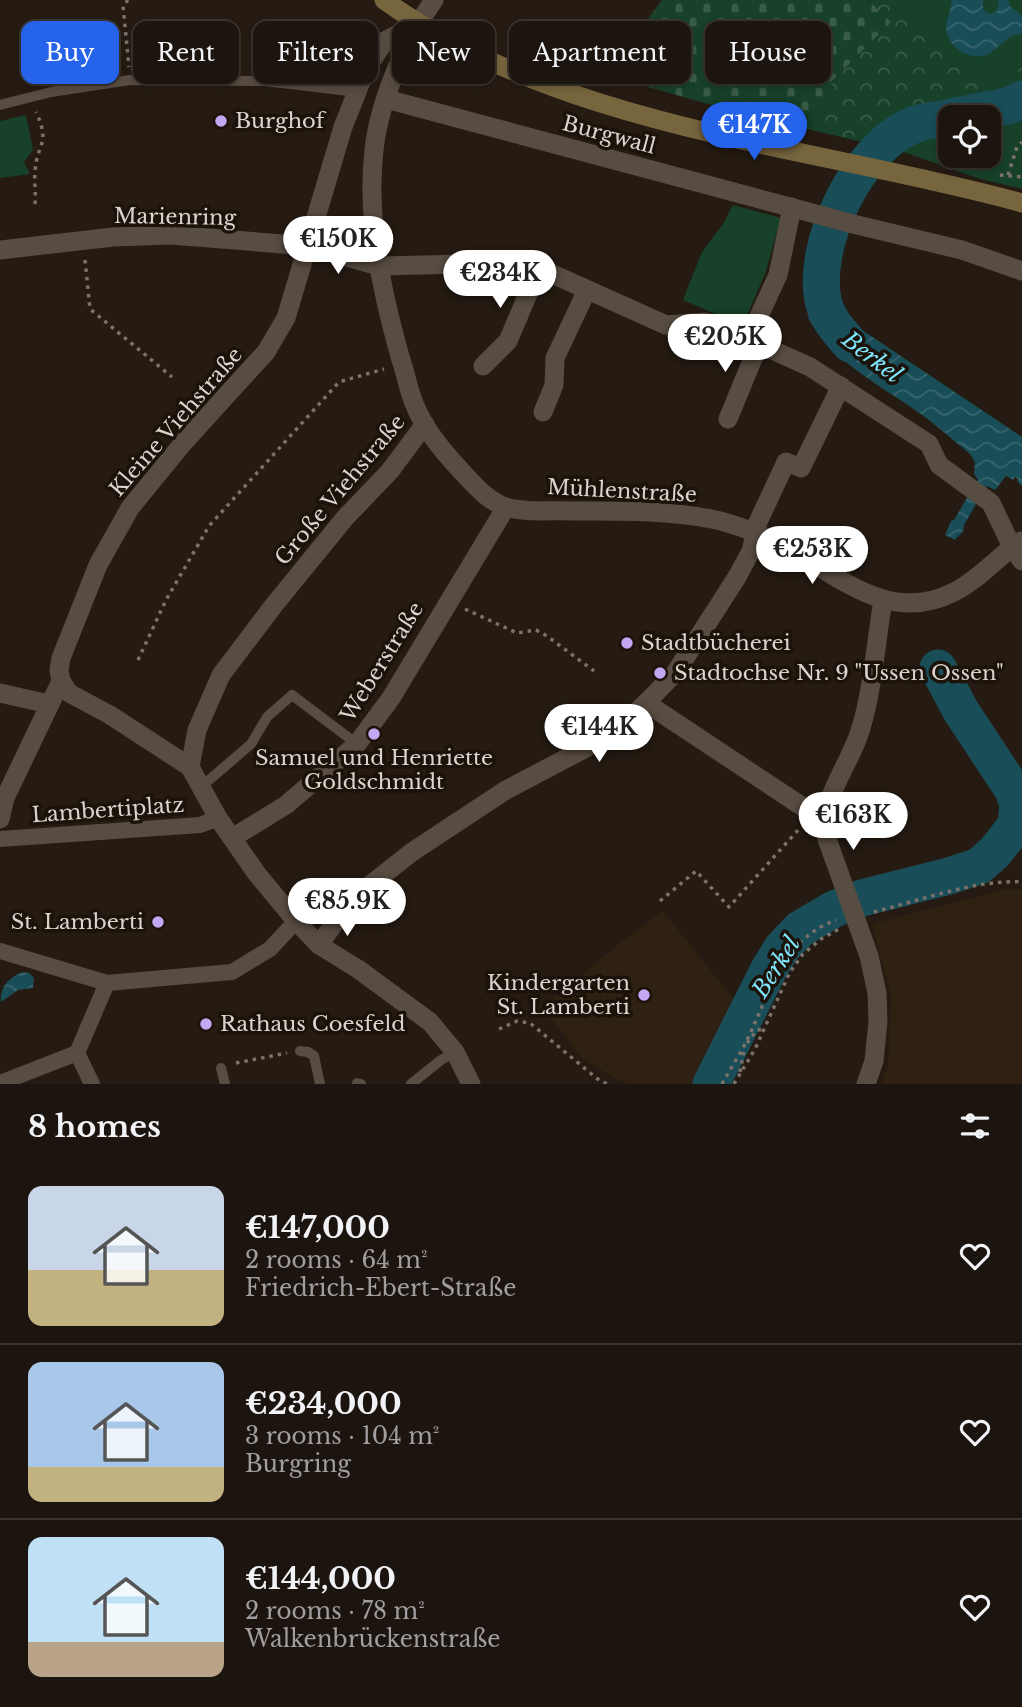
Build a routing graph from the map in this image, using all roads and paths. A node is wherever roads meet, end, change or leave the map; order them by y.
1 (128, 0) edge
2 (384, 0) edge
3 (433, 0) edge
4 (413, 21) edge
5 (419, 21) edge
6 (392, 38) edge
7 (495, 63) edge
8 (130, 80) junction
9 (253, 82) edge
10 (290, 84) edge
11 (392, 84) edge
12 (358, 92) junction
13 (29, 97) junction
14 (386, 99) junction
15 (0, 104) edge
16 (1022, 142) edge
17 (1007, 176) dead end
18 (1022, 203) edge
19 (35, 204) dead end
20 (792, 207) junction
21 (83, 240) junction
22 (308, 246) junction
23 (0, 250) edge
24 (379, 266) junction
25 (539, 268) junction
26 (1022, 271) edge
27 (587, 289) junction
28 (753, 342) junction
29 (402, 363) junction
30 (483, 366) dead end
31 (172, 377) dead end
32 (841, 386) junction
33 (543, 412) dead end
34 (728, 419) dead end
35 (425, 424) junction
36 (506, 507) junction
37 (755, 533) junction
38 (1019, 550) edge
39 (448, 600) junction
40 (883, 600) junction
41 (138, 660) dead end
42 (594, 671) dead end
43 (61, 681) junction
44 (0, 693) edge
45 (646, 703) junction
46 (49, 704) junction
47 (357, 744) junction
48 (190, 767) junction
49 (201, 787) junction
50 (817, 816) junction
51 (218, 818) junction
52 (0, 819) edge
53 (232, 838) junction
54 (0, 839) edge
55 (1022, 882) edge
56 (660, 901) dead end
57 (851, 907) junction
58 (296, 921) junction
59 (319, 945) junction
60 (0, 951) edge
61 (792, 953) junction
62 (799, 959) junction
63 (107, 983) junction
64 (499, 1029) dead end
65 (764, 1029) junction
66 (744, 1045) junction
67 (300, 1051) joint
68 (455, 1052) junction
69 (77, 1053) junction
70 (225, 1066) joint
71 (740, 1074) junction
72 (38, 1076) edge
73 (0, 1083) edge
74 (92, 1084) edge
75 (225, 1084) edge
76 (320, 1084) edge
77 (411, 1084) edge
78 (471, 1084) edge
79 (608, 1084) edge
80 (722, 1084) edge
81 (734, 1084) edge
82 (866, 1084) edge

1 - 8 path
2 - 4 main road
3 - 5 street, Große Viehstraße
6 - 12 street
7 - 18 main road
8 - 9 lane
8 - 13 lane
10 - 12 lane
11 - 14 street, Große Viehstraße
12 - 22 street
13 - 15 lane
13 - 19 path
14 - 20 street, Burgwall
14 - 24 street, Große Viehstraße
16 - 17 path
20 - 26 street, Burgwall
20 - 28 street
21 - 22 street, Marienring
21 - 23 street, Marienring
21 - 31 path
22 - 24 street
22 - 43 street, Kleine Viehstraße
24 - 25 street
24 - 29 street, Große Viehstraße
25 - 27 street
25 - 30 street
27 - 28 street
27 - 33 street
28 - 32 street
28 - 34 street
29 - 35 street, Große Viehstraße
29 - 41 path
32 - 37 street
32 - 38 street
35 - 36 street, Mühlenstraße
35 - 48 street, Große Viehstraße
36 - 37 street, Mühlenstraße
36 - 39 street, Weberstraße
37 - 40 street, Mühlenstraße
37 - 45 street
38 - 40 street, Mühlenstraße
39 - 42 path
39 - 47 street, Weberstraße
40 - 50 street
43 - 46 street, Kleine Viehstraße
43 - 48 street
44 - 46 street
45 - 50 street
45 - 59 street
46 - 52 street, Kleine Viehstraße
47 - 49 lane
47 - 53 street, Weberstraße
48 - 49 street
49 - 51 street
50 - 56 path
50 - 57 street
51 - 53 street
51 - 54 street, Lambertiplatz
53 - 58 street
55 - 57 path
57 - 61 path
57 - 62 path
57 - 82 street
58 - 59 street
58 - 63 street
59 - 68 street
60 - 63 street
61 - 62 path
61 - 66 path
62 - 65 path
63 - 69 street
64 - 79 path
65 - 66 path
65 - 71 path
66 - 71 path
66 - 80 path
67 - 70 path
67 - 76 lane
68 - 77 lane
68 - 78 street
69 - 72 street
69 - 74 street
70 - 75 lane
71 - 81 path
72 - 73 street

